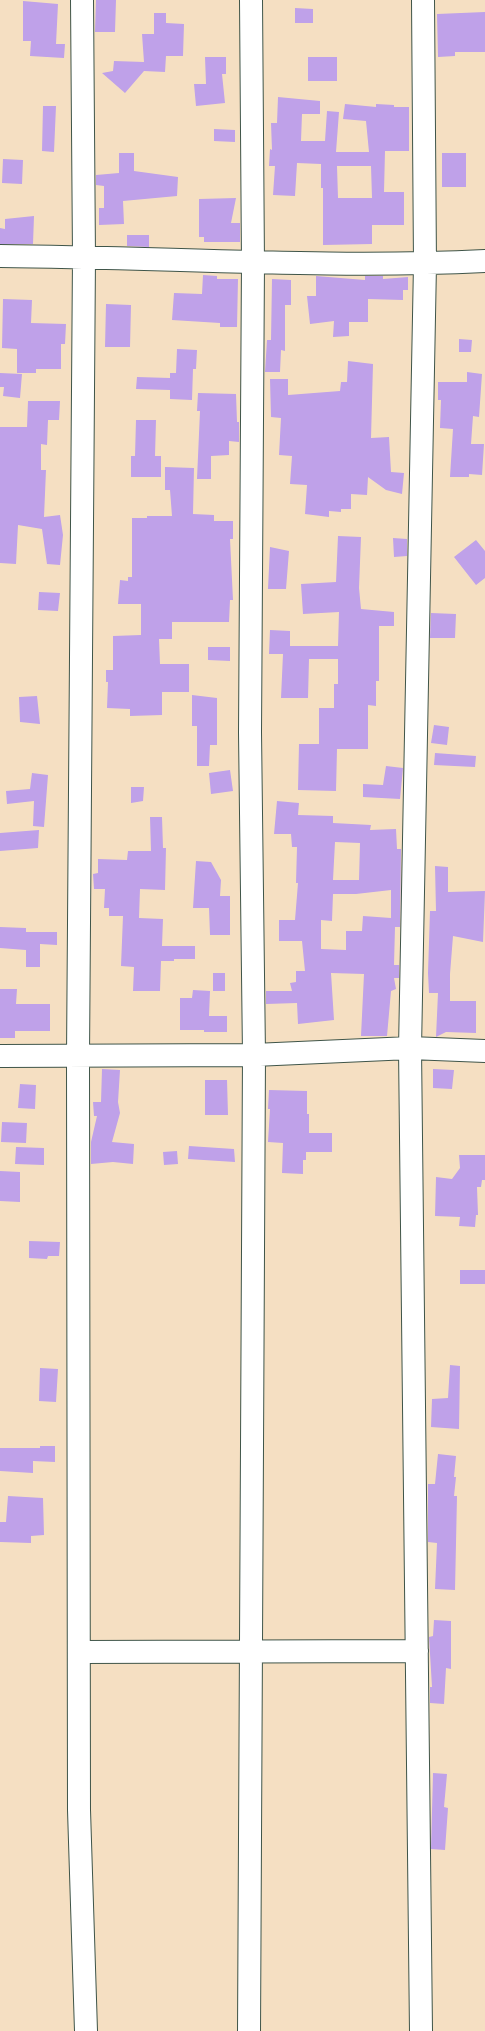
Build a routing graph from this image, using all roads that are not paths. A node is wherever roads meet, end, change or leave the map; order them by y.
1 (82, 0) edge
2 (251, 0) edge
3 (423, 0) edge
4 (0, 256) edge
5 (84, 257) junction
6 (485, 261) edge
7 (254, 263) junction
8 (425, 264) junction
9 (410, 1048) junction
10 (485, 1051) edge
11 (254, 1055) junction
12 (0, 1056) edge
13 (78, 1056) junction
14 (251, 1651) junction
15 (417, 1651) junction
16 (80, 1652) junction
17 (86, 2031) edge
18 (249, 2031) edge
19 (421, 2031) edge

1 - 5 street
2 - 7 street
3 - 8 street
4 - 5 street
5 - 7 street
5 - 13 street
6 - 8 street
7 - 8 street
7 - 11 street
8 - 9 street
9 - 10 street
9 - 11 street
9 - 15 street
11 - 13 street
11 - 14 street
12 - 13 street
13 - 16 street
14 - 15 street
14 - 16 street
14 - 18 street
15 - 19 street
16 - 17 street

